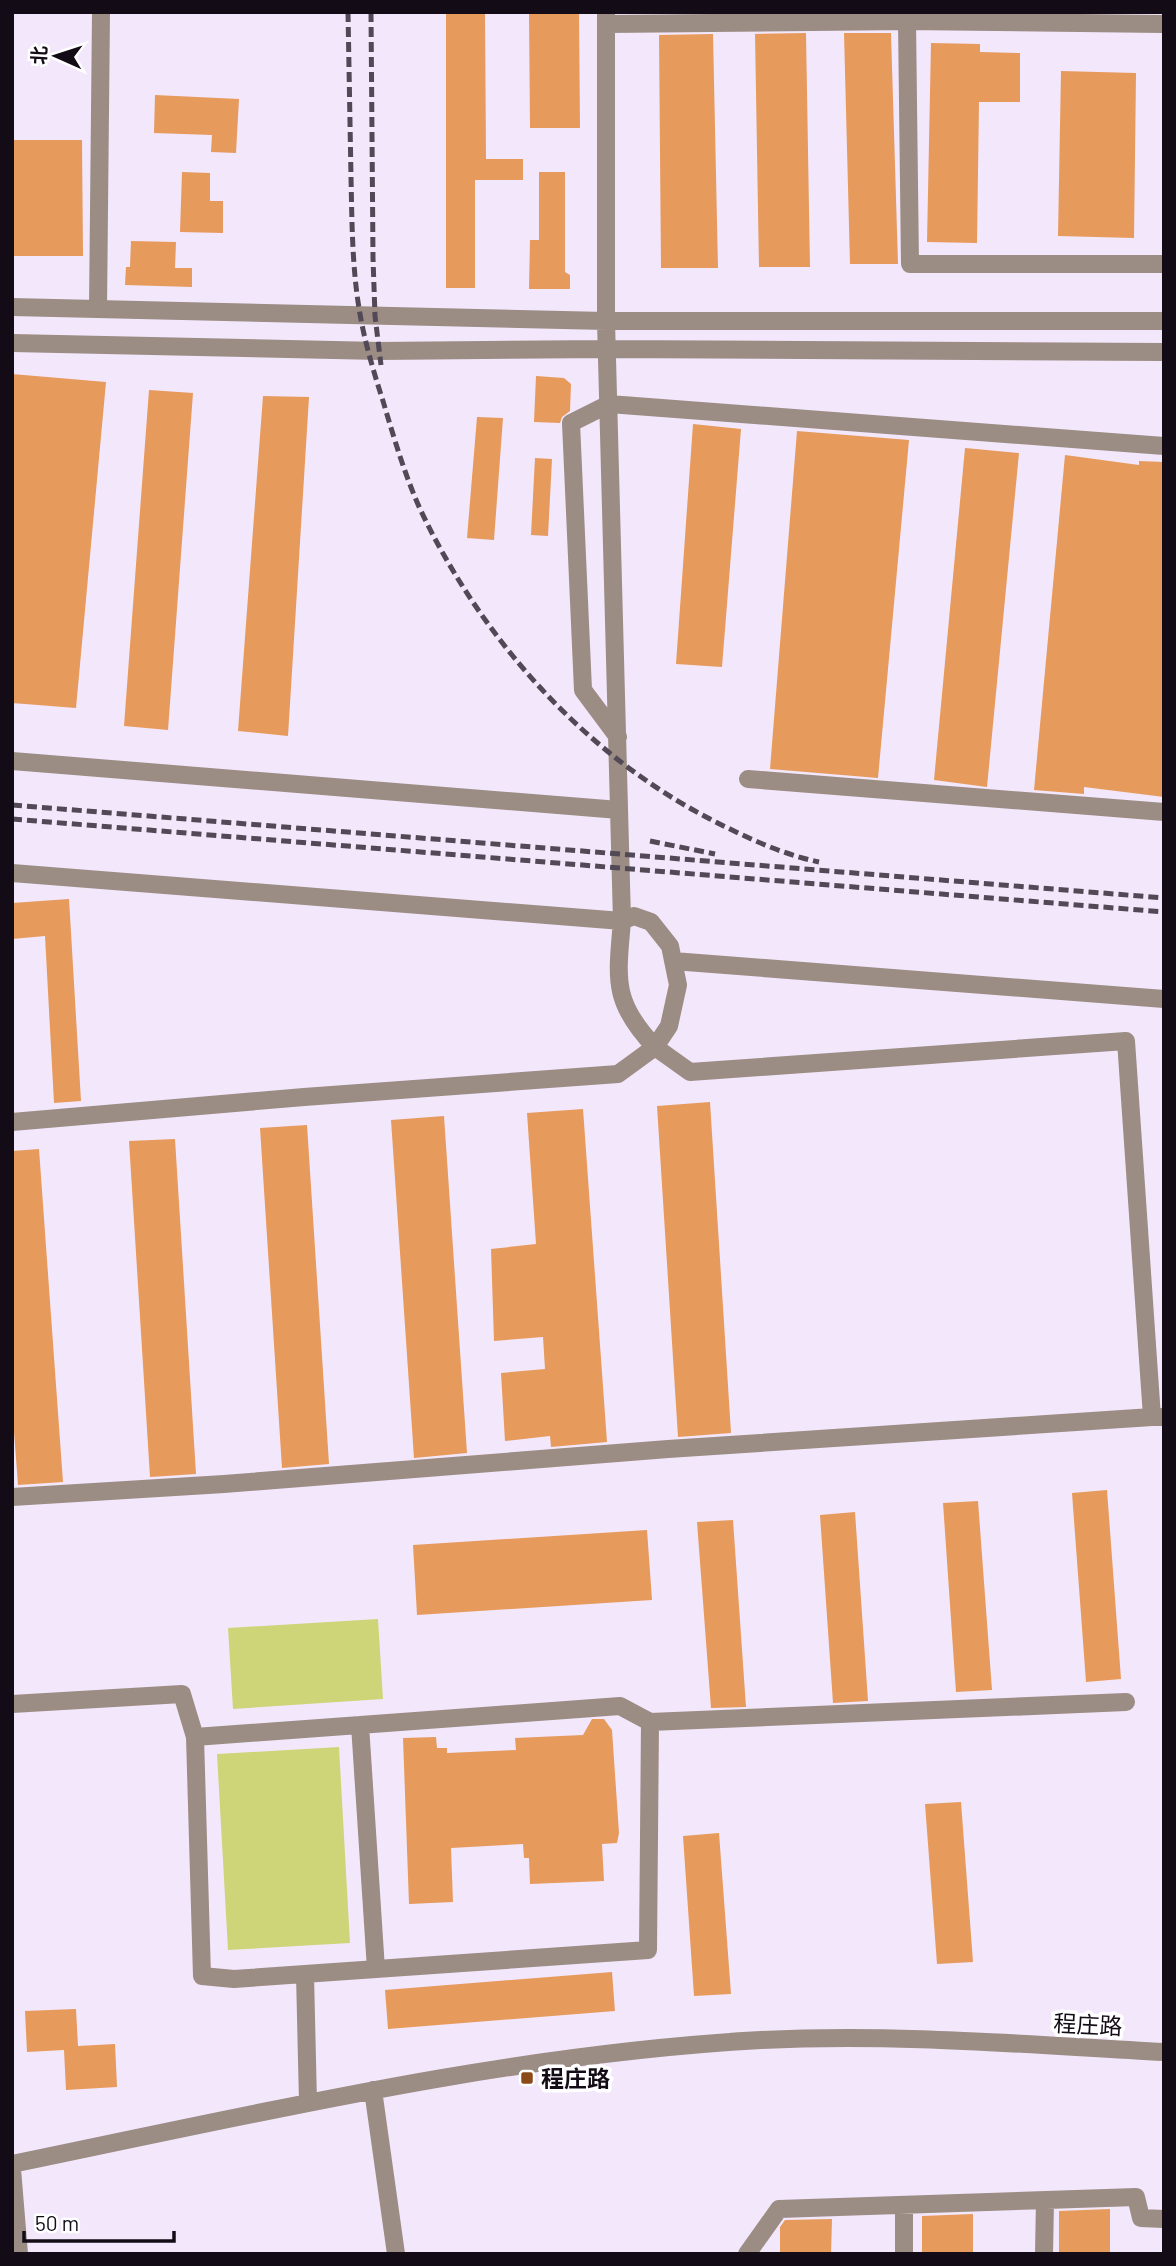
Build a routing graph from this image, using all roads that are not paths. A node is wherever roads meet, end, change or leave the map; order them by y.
1 (101, 12) edge
2 (606, 18) edge
3 (907, 21) junction
4 (1164, 23) edge
5 (1164, 264) edge
6 (12, 307) edge
7 (98, 309) junction
8 (606, 321) junction
9 (1164, 321) edge
10 (12, 343) edge
11 (607, 349) junction
12 (1164, 352) edge
13 (608, 404) junction
14 (1164, 446) edge
15 (618, 737) junction
16 (12, 761) edge
17 (748, 779) dead end
18 (619, 810) junction
19 (1164, 812) edge
20 (12, 873) edge
21 (622, 921) junction
22 (673, 961) junction
23 (1164, 999) edge
24 (654, 1047) junction
25 (12, 1122) edge
26 (1158, 1417) edge
27 (12, 1497) edge
28 (1126, 1702) dead end
29 (12, 1704) edge
30 (650, 1723) junction
31 (360, 1725) junction
32 (195, 1737) junction
33 (376, 1969) junction
34 (305, 1974) junction
35 (1164, 2052) edge
36 (373, 2090) junction
37 (308, 2103) junction
38 (12, 2166) edge
39 (1045, 2200) junction
40 (904, 2205) junction
41 (1164, 2218) edge
42 (19, 2254) edge
43 (396, 2254) edge
44 (747, 2254) edge
45 (904, 2254) edge
46 (1044, 2254) edge

1 - 7 street
2 - 3 street
2 - 8 street
3 - 4 street
3 - 5 street
6 - 7 street
7 - 8 street
8 - 9 street
8 - 11 street
10 - 11 street
11 - 12 street
11 - 13 street
13 - 14 street
13 - 15 street
13 - 15 street
15 - 18 street
16 - 18 street
17 - 19 street
18 - 21 street
20 - 21 street
21 - 22 street
21 - 24 street
22 - 23 street
22 - 24 street
24 - 25 street
24 - 26 street
26 - 27 street
28 - 30 street
29 - 32 street
30 - 31 street
30 - 33 street
31 - 32 street
31 - 33 street
32 - 34 street
33 - 34 street
34 - 37 street
35 - 36 street, 程庄路
36 - 37 street, 程庄路
36 - 43 street
37 - 38 street, 程庄路
38 - 42 street
39 - 40 street
39 - 41 street
39 - 46 street
40 - 44 street
40 - 45 street

